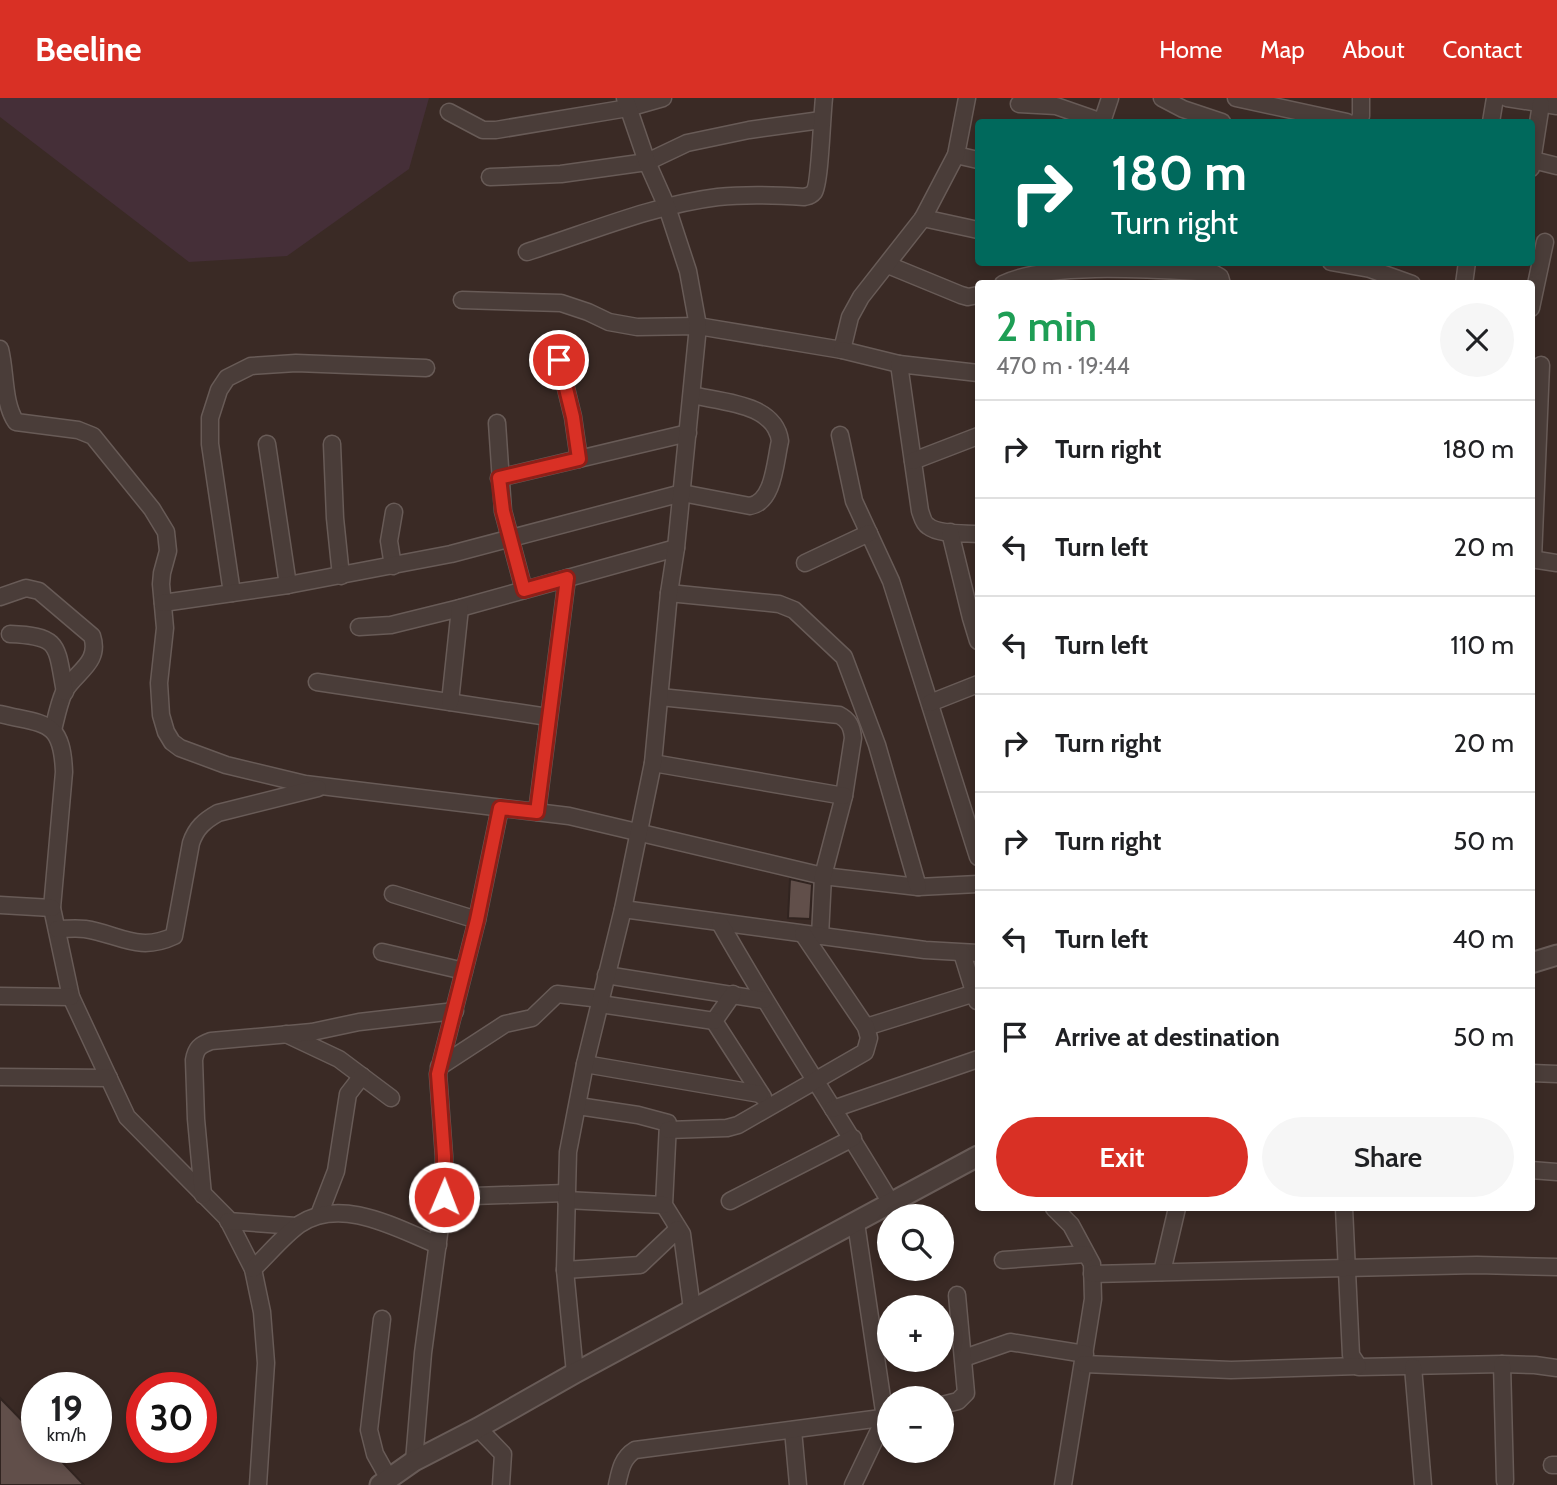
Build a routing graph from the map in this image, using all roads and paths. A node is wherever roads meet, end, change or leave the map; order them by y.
1 (663, 98) edge
2 (824, 98) edge
3 (967, 98) edge
4 (1110, 98) edge
5 (1162, 98) edge
6 (1236, 98) edge
7 (1361, 98) edge
8 (1494, 98) edge
9 (1507, 98) edge
10 (626, 103) edge
11 (1019, 104) dead end
12 (1549, 105) edge
13 (449, 112) dead end
14 (1093, 119) edge
15 (1103, 119) edge
16 (1213, 119) edge
17 (1333, 119) edge
18 (1360, 119) edge
19 (1491, 119) edge
20 (821, 120) junction
21 (1535, 154) edge
22 (956, 155) junction
23 (975, 159) edge
24 (646, 162) junction
25 (1535, 164) edge
26 (1557, 166) edge
27 (490, 177) dead end
28 (667, 207) junction
29 (923, 218) junction
30 (975, 229) edge
31 (1544, 241) edge
32 (527, 252) dead end
33 (888, 265) junction
34 (1353, 266) edge
35 (1010, 280) edge
36 (1221, 280) edge
37 (1401, 280) edge
38 (1535, 287) edge
39 (975, 296) edge
40 (462, 300) dead end
41 (698, 326) junction
42 (0, 349) edge
43 (842, 350) junction
44 (559, 360) dead end
45 (899, 365) junction
46 (1541, 365) dead end
47 (426, 368) dead end
48 (975, 373) edge
49 (692, 395) junction
50 (8, 421) edge
51 (497, 423) dead end
52 (688, 433) junction
53 (841, 435) dead end
54 (975, 437) edge
55 (267, 444) dead end
56 (332, 444) dead end
57 (579, 459) junction
58 (913, 461) junction
59 (499, 478) junction
60 (682, 493) junction
61 (1535, 494) edge
62 (394, 512) dead end
63 (950, 532) junction
64 (869, 533) junction
65 (975, 534) edge
66 (509, 539) junction
67 (676, 548) junction
68 (1535, 559) edge
69 (805, 563) dead end
70 (1557, 563) edge
71 (393, 566) junction
72 (341, 576) junction
73 (567, 578) junction
74 (288, 585) junction
75 (524, 590) junction
76 (232, 593) junction
77 (669, 593) junction
78 (0, 597) edge
79 (163, 603) junction
80 (460, 608) junction
81 (974, 617) edge
82 (359, 626) dead end
83 (10, 634) dead end
84 (317, 682) dead end
85 (975, 685) edge
86 (65, 691) junction
87 (660, 696) junction
88 (450, 702) junction
89 (930, 703) junction
90 (0, 714) edge
91 (548, 717) junction
92 (53, 730) junction
93 (653, 764) junction
94 (326, 786) junction
95 (844, 796) junction
96 (500, 808) junction
97 (537, 812) junction
98 (974, 830) edge
99 (640, 834) junction
100 (824, 876) junction
101 (975, 884) edge
102 (918, 887) junction
103 (393, 894) dead end
104 (0, 905) edge
105 (52, 908) junction
106 (623, 908) junction
107 (477, 920) junction
108 (720, 923) junction
109 (57, 929) junction
110 (811, 935) junction
111 (382, 952) dead end
112 (970, 953) edge
113 (1557, 955) edge
114 (1535, 963) edge
115 (464, 971) junction
116 (606, 975) junction
117 (975, 985) edge
118 (733, 994) junction
119 (0, 996) edge
120 (71, 997) junction
121 (975, 999) edge
122 (764, 1000) junction
123 (601, 1002) junction
124 (455, 1011) junction
125 (714, 1021) junction
126 (866, 1027) junction
127 (284, 1033) junction
128 (975, 1060) edge
129 (585, 1064) junction
130 (439, 1067) junction
131 (1535, 1073) edge
132 (1557, 1074) edge
133 (362, 1076) junction
134 (0, 1077) edge
135 (109, 1078) junction
136 (816, 1080) junction
137 (391, 1098) dead end
138 (764, 1100) junction
139 (578, 1106) junction
140 (833, 1109) junction
141 (668, 1130) junction
142 (853, 1138) junction
143 (975, 1158) edge
144 (1535, 1170) edge
145 (1557, 1172) edge
146 (203, 1195) junction
147 (444, 1197) junction
148 (566, 1197) junction
149 (730, 1201) dead end
150 (891, 1203) junction
151 (664, 1205) junction
152 (1063, 1211) edge
153 (1176, 1211) edge
154 (1344, 1211) edge
155 (319, 1215) junction
156 (228, 1222) junction
157 (856, 1223) junction
158 (296, 1226) junction
159 (678, 1229) junction
160 (438, 1245) junction
161 (1086, 1254) junction
162 (1003, 1260) dead end
163 (1557, 1267) edge
164 (253, 1269) junction
165 (1346, 1269) junction
166 (565, 1270) junction
167 (1162, 1272) junction
168 (1092, 1274) junction
169 (957, 1295) dead end
170 (692, 1309) junction
171 (382, 1319) dead end
172 (964, 1358) junction
173 (1085, 1359) junction
174 (1502, 1364) junction
175 (1358, 1366) junction
176 (1413, 1367) junction
177 (1557, 1368) edge
178 (575, 1373) junction
179 (882, 1386) edge
180 (954, 1402) edge
181 (877, 1419) edge
182 (478, 1428) junction
183 (793, 1430) junction
184 (877, 1438) edge
185 (414, 1461) junction
186 (1505, 1481) dead end
187 (384, 1482) edge
188 (258, 1485) edge
189 (501, 1485) edge
190 (617, 1485) edge
191 (798, 1485) edge
192 (853, 1485) edge
193 (1063, 1485) edge
194 (1423, 1485) edge

1 - 10 street
2 - 20 street
3 - 22 street
4 - 15 street
5 - 16 street
6 - 17 street
7 - 18 street
8 - 19 street
9 - 12 street
10 - 13 street
10 - 24 street
11 - 14 street
12 - 21 street
20 - 24 street
20 - 28 street
22 - 23 street
22 - 29 street
24 - 27 street
24 - 28 street
25 - 26 street
28 - 32 street
28 - 41 street
29 - 30 street
29 - 33 street
31 - 38 street
33 - 39 street
33 - 43 street
34 - 37 street
35 - 36 street
40 - 41 street
41 - 43 street
41 - 49 street
42 - 50 street
43 - 45 street
44 - 57 street
45 - 48 street
45 - 58 street
46 - 61 street
47 - 76 street
49 - 52 street
49 - 60 street
50 - 79 street
51 - 59 street
52 - 57 street
52 - 60 street
53 - 64 street
54 - 58 street
55 - 74 street
56 - 72 street
57 - 59 street
58 - 63 street
59 - 66 street
60 - 66 street
60 - 67 street
62 - 71 street
63 - 65 street
63 - 81 street
64 - 69 street
64 - 89 street
66 - 71 street
66 - 75 street
67 - 73 street
67 - 77 street
68 - 70 street
71 - 72 street
72 - 74 street
73 - 75 street
73 - 91 street
74 - 76 street
75 - 80 street
76 - 79 street
77 - 87 street
77 - 102 street
78 - 86 street
79 - 94 street
80 - 82 street
80 - 88 street
83 - 86 street
84 - 88 street
85 - 89 street
86 - 92 street
87 - 93 street
87 - 95 street
88 - 91 street
89 - 98 street
90 - 92 street
91 - 97 street
92 - 105 street
93 - 95 street
93 - 99 street
94 - 96 street
94 - 109 street
95 - 100 street
96 - 97 street
96 - 107 street
97 - 99 street
99 - 100 street
99 - 106 street
100 - 102 street
100 - 110 street
101 - 102 street
103 - 107 street
104 - 105 street
105 - 109 street
106 - 108 street
106 - 116 street
107 - 115 street
108 - 110 street
108 - 122 street
109 - 120 street
110 - 112 street
110 - 126 street
111 - 115 street
112 - 117 street
113 - 114 street
115 - 124 street
116 - 118 street
116 - 123 street
118 - 122 street
118 - 125 street
119 - 120 street
120 - 135 street
121 - 126 street
122 - 136 street
123 - 125 street
123 - 129 street
123 - 130 street
124 - 127 street
124 - 130 street
125 - 138 street
126 - 136 street
127 - 133 street
127 - 146 street
128 - 140 street
129 - 138 street
129 - 139 street
130 - 147 street
131 - 132 street
133 - 137 street
133 - 155 street
134 - 135 street
135 - 146 street
136 - 138 street
136 - 140 street
138 - 141 street
139 - 141 street
139 - 148 street
140 - 142 street
141 - 151 street
142 - 149 street
142 - 150 street
143 - 150 street
144 - 145 street
146 - 156 street
147 - 148 street
147 - 160 street
148 - 151 street
148 - 166 street
150 - 157 street
151 - 159 street
152 - 161 street
153 - 167 street
154 - 165 street
155 - 158 street
155 - 160 street
156 - 158 street
156 - 164 street
157 - 170 street
157 - 179 street
158 - 164 street
159 - 166 street
159 - 170 street
160 - 185 street
161 - 162 street
161 - 168 street
163 - 165 street
164 - 188 street
165 - 167 street
165 - 175 street
166 - 178 street
167 - 168 street
168 - 173 street
169 - 172 street
170 - 178 street
171 - 187 street
172 - 173 street
172 - 180 street
173 - 175 street
173 - 193 street
174 - 176 street
174 - 177 street
174 - 186 street
175 - 176 street
176 - 194 street
178 - 182 street
181 - 183 street
182 - 185 street
182 - 189 street
183 - 190 street
183 - 191 street
184 - 192 street
185 - 187 street

